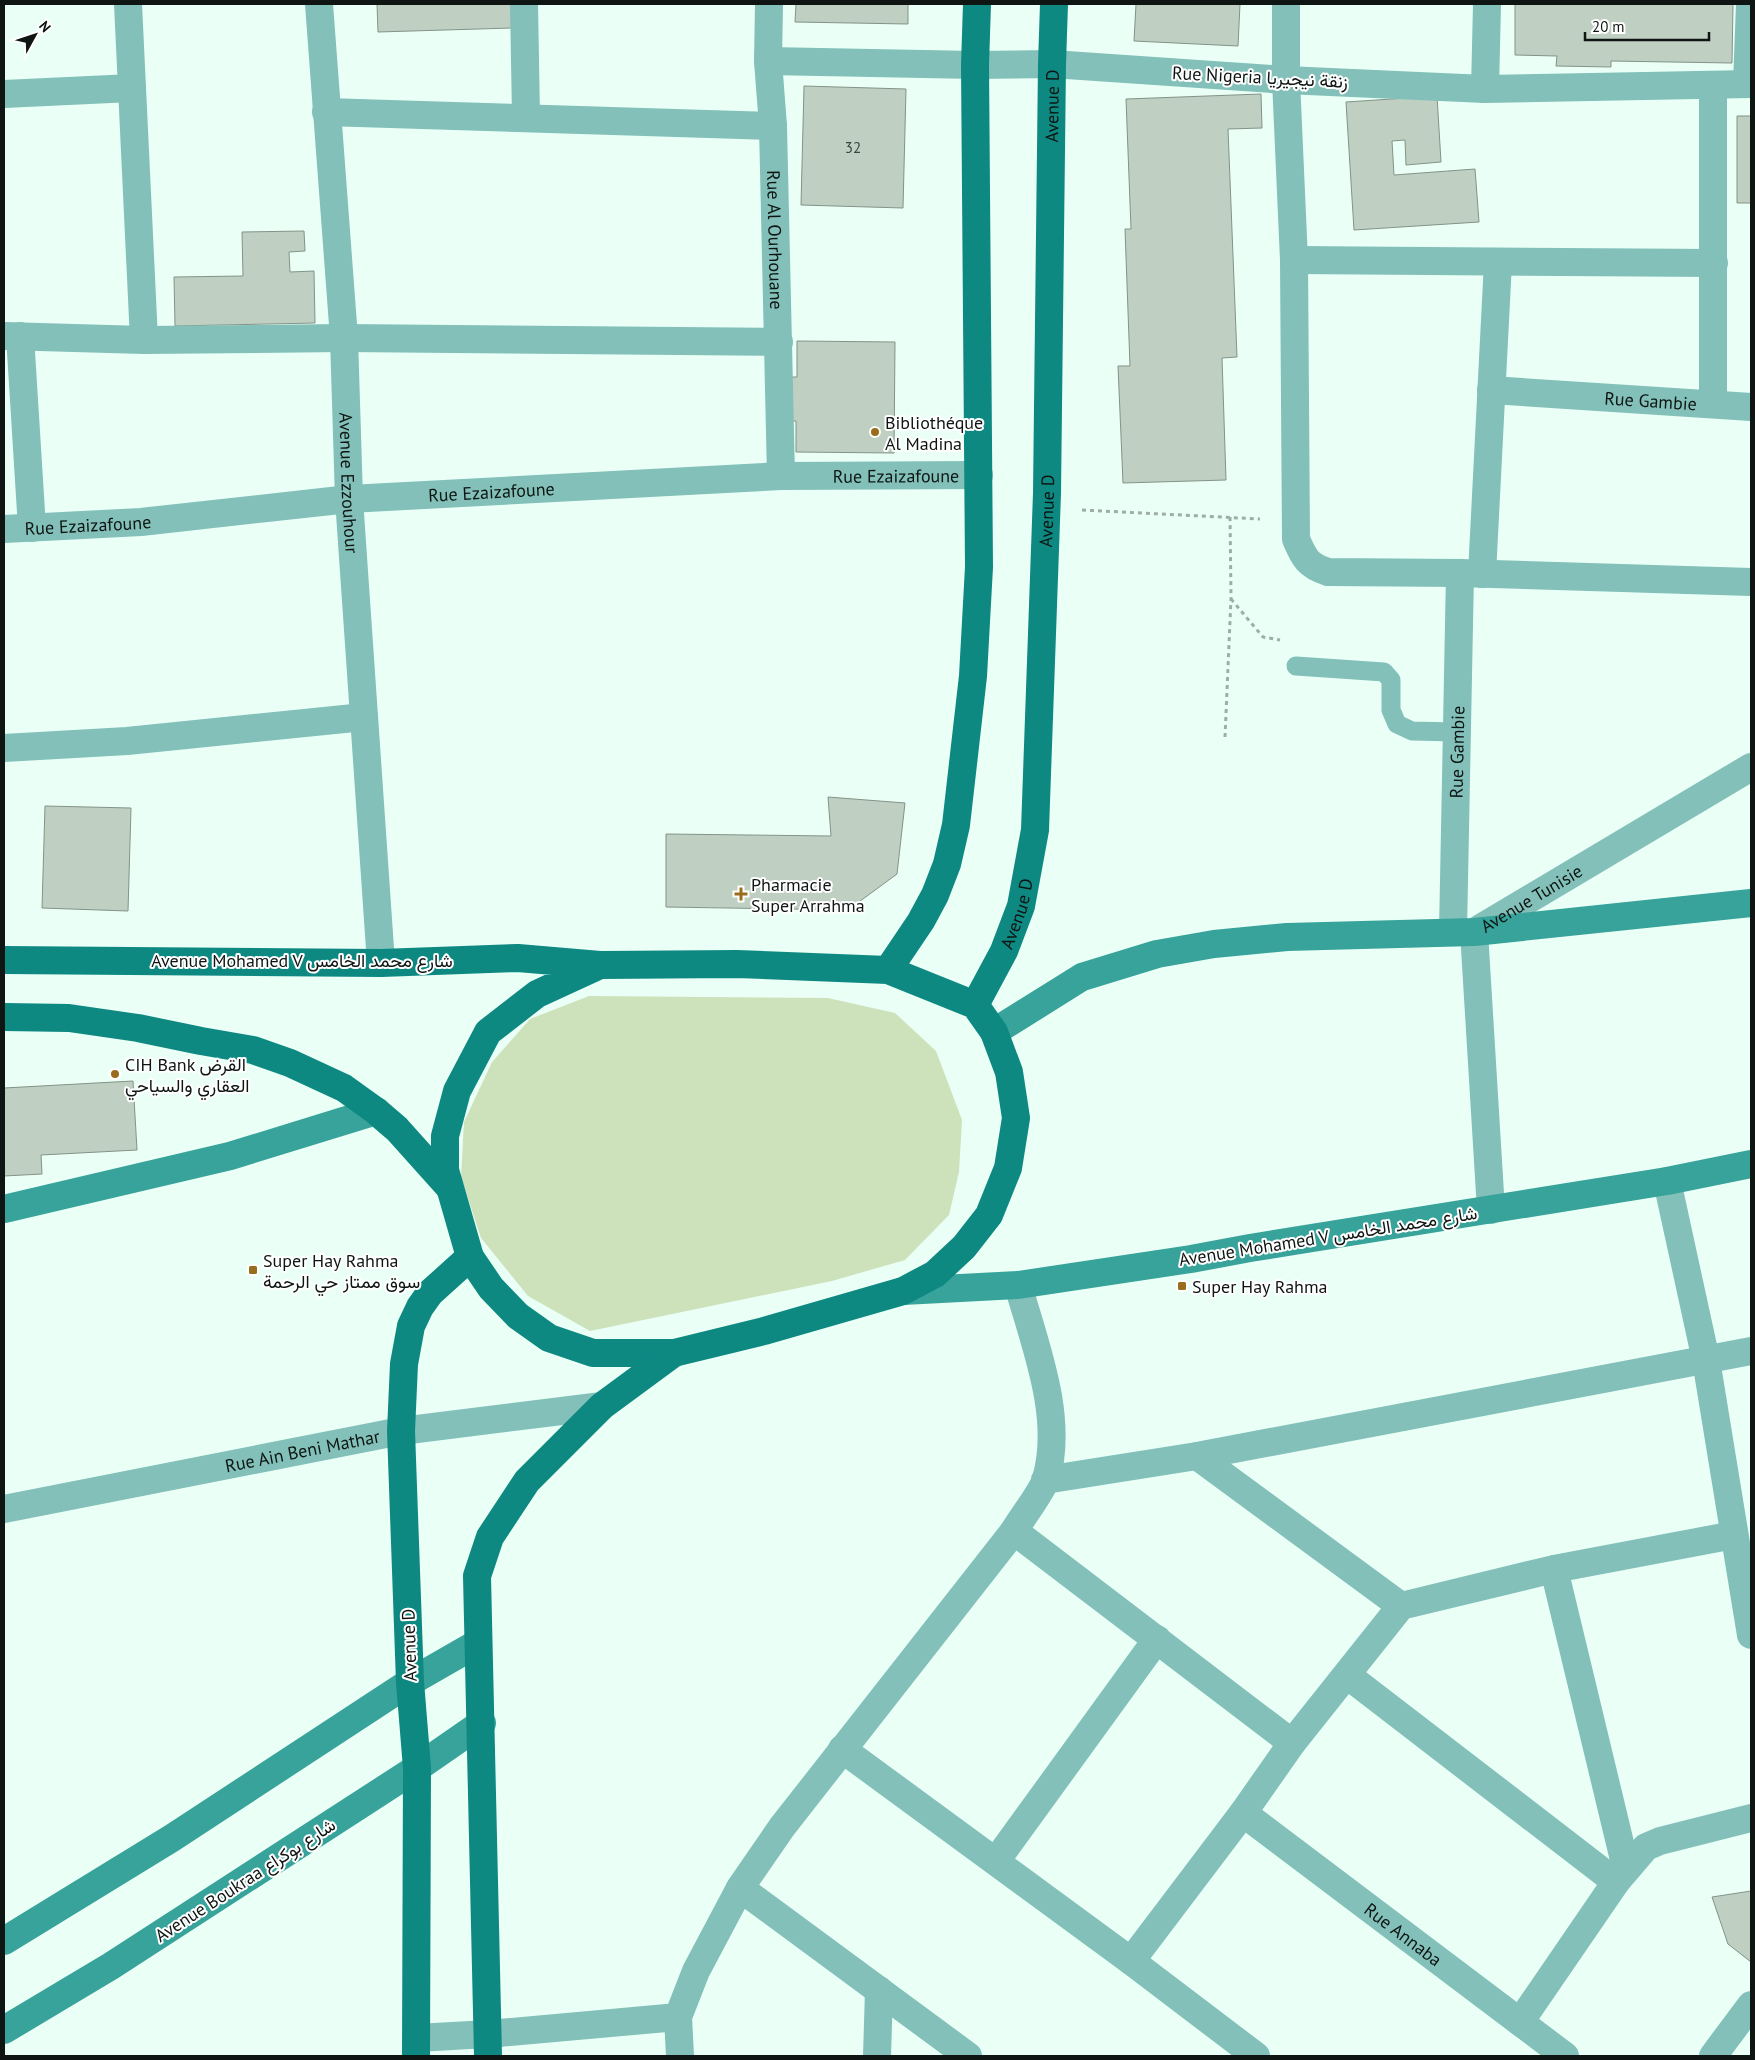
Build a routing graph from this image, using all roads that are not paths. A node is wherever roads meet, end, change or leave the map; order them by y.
1 (128, 4) edge
2 (319, 4) edge
3 (524, 4) edge
4 (768, 4) edge
5 (977, 4) edge
6 (1054, 4) edge
7 (1286, 4) edge
8 (1487, 4) edge
9 (1750, 4) edge
10 (768, 61) junction
11 (1052, 64) junction
12 (975, 65) junction
13 (1286, 80) junction
14 (1749, 84) edge
15 (1713, 85) junction
16 (132, 88) junction
17 (1485, 89) junction
18 (4, 94) edge
19 (326, 112) junction
20 (526, 117) junction
21 (773, 126) junction
22 (1294, 260) junction
23 (1498, 262) junction
24 (1714, 263) junction
25 (12, 336) edge
26 (344, 338) junction
27 (144, 340) junction
28 (779, 342) junction
29 (1491, 390) junction
30 (1713, 404) junction
31 (1751, 407) edge
32 (979, 475) junction
33 (781, 476) junction
34 (349, 499) junction
35 (32, 528) junction
36 (4, 529) edge
37 (1471, 573) junction
38 (1751, 582) edge
39 (1296, 666) road end
40 (364, 717) junction
41 (1456, 732) junction
42 (4, 748) edge
43 (1751, 768) edge
44 (1751, 903) edge
45 (1463, 932) junction
46 (4, 960) edge
47 (381, 963) junction
48 (600, 965) junction
49 (888, 970) junction
50 (975, 1005) junction
51 (4, 1017) edge
52 (994, 1032) junction
53 (376, 1111) junction
54 (1751, 1164) edge
55 (1667, 1181) junction
56 (448, 1188) junction
57 (4, 1209) edge
58 (1491, 1210) junction
59 (470, 1257) junction
60 (1018, 1286) junction
61 (903, 1291) junction
62 (1751, 1351) edge
63 (674, 1353) junction
64 (1706, 1360) junction
65 (602, 1406) junction
66 (401, 1432) junction
67 (1198, 1456) junction
68 (1046, 1480) junction
69 (4, 1509) edge
70 (1014, 1531) junction
71 (1734, 1535) junction
72 (1554, 1569) junction
73 (1401, 1606) junction
74 (1751, 1635) edge
75 (1157, 1639) junction
76 (478, 1643) junction
77 (1347, 1674) junction
78 (410, 1682) junction
79 (482, 1723) junction
80 (1292, 1743) junction
81 (842, 1749) junction
82 (417, 1768) junction
83 (1243, 1813) junction
84 (1751, 1818) edge
85 (996, 1861) junction
86 (1621, 1875) junction
87 (740, 1888) junction
88 (4, 1941) edge
89 (1131, 1961) junction
90 (879, 1990) junction
91 (1751, 2006) edge
92 (678, 2016) junction
93 (1520, 2022) junction
94 (4, 2030) edge
95 (488, 2045) edge
96 (417, 2047) edge
97 (680, 2056) edge
98 (877, 2056) edge
99 (968, 2056) edge
100 (1256, 2056) edge
101 (1565, 2056) edge
102 (1713, 2056) edge

1 - 16 street
2 - 19 street, Avenue Ezzouhour
3 - 20 street
4 - 10 street, Rue Al Ourhouane
5 - 12 main road
6 - 11 main road, Avenue D
7 - 13 street
8 - 17 street
9 - 14 street
10 - 12 street, Rue Nigeria زنقة نيجيريا
10 - 21 street, Rue Al Ourhouane
11 - 12 street, Rue Nigeria زنقة نيجيريا
11 - 13 street, Rue Nigeria زنقة نيجيريا
11 - 50 main road, Avenue D
12 - 32 main road
13 - 17 street, Rue Nigeria زنقة نيجيريا
13 - 22 street
14 - 15 street, Rue Nigeria زنقة نيجيريا
15 - 17 street, Rue Nigeria زنقة نيجيريا
15 - 24 street
16 - 18 street
16 - 27 street
19 - 20 street
19 - 26 street, Avenue Ezzouhour
20 - 21 street
21 - 28 street, Rue Al Ourhouane
22 - 23 street
22 - 37 street
23 - 24 street
23 - 29 street, Rue Gambie
24 - 30 street
25 - 27 street
25 - 35 street
26 - 27 street
26 - 28 street
26 - 34 street, Avenue Ezzouhour
28 - 33 street, Rue Al Ourhouane
29 - 30 street, Rue Gambie
29 - 37 street, Rue Gambie
30 - 31 street, Rue Gambie
32 - 33 street, Rue Ezaizafoune
32 - 49 main road
33 - 34 street, Rue Ezaizafoune
34 - 35 street, Rue Ezaizafoune
34 - 40 street, Avenue Ezzouhour
35 - 36 street, Rue Ezaizafoune
37 - 38 street
37 - 41 street, Rue Gambie
39 - 41 lane
40 - 42 street
40 - 47 street, Avenue Ezzouhour
41 - 45 street, Rue Gambie
43 - 45 street, Avenue Tunisie
44 - 45 street
45 - 52 street
45 - 58 street, Avenue Tunisie
46 - 47 main road, Avenue Mohamed V شارع محمد الخامس
47 - 48 main road, Avenue Mohamed V شارع محمد الخامس
48 - 49 main road, Avenue Mohamed V شارع محمد الخامس
48 - 56 main road
49 - 50 main road, Avenue Mohamed V شارع محمد الخامس
50 - 52 main road
51 - 53 main road
52 - 61 main road
53 - 56 main road
53 - 57 street
54 - 55 street, Avenue Mohamed V شارع محمد الخامس
55 - 58 street, Avenue Mohamed V شارع محمد الخامس
55 - 64 street
56 - 59 main road
58 - 60 street, Avenue Mohamed V شارع محمد الخامس
59 - 63 main road
59 - 66 main road, Avenue D
60 - 61 street, Avenue Mohamed V شارع محمد الخامس
60 - 68 street
61 - 63 main road
62 - 64 street
63 - 65 main road
64 - 67 street
64 - 71 street
65 - 66 street, Rue Ain Beni Mathar
65 - 76 main road
66 - 69 street, Rue Ain Beni Mathar
66 - 78 main road, Avenue D
67 - 68 street
67 - 73 street
68 - 70 street
70 - 75 street
70 - 81 street
71 - 72 street
71 - 74 street
72 - 73 street
72 - 86 street
73 - 77 street
75 - 80 street
75 - 85 street
76 - 78 street
76 - 79 main road
77 - 80 street
77 - 86 street
78 - 82 main road, Avenue D
78 - 88 street
79 - 82 street, Avenue Boukraa شارع بوكراع
79 - 95 main road
80 - 83 street
81 - 85 street
81 - 87 street
82 - 94 street, Avenue Boukraa شارع بوكراع
82 - 96 main road, Avenue D
83 - 89 street
83 - 93 street, Rue Annaba
84 - 86 street
85 - 89 street
86 - 93 street
87 - 90 street
87 - 92 street
89 - 100 street
90 - 98 street
90 - 99 street
91 - 102 street
92 - 95 street
92 - 97 street
93 - 101 street, Rue Annaba
95 - 96 street

